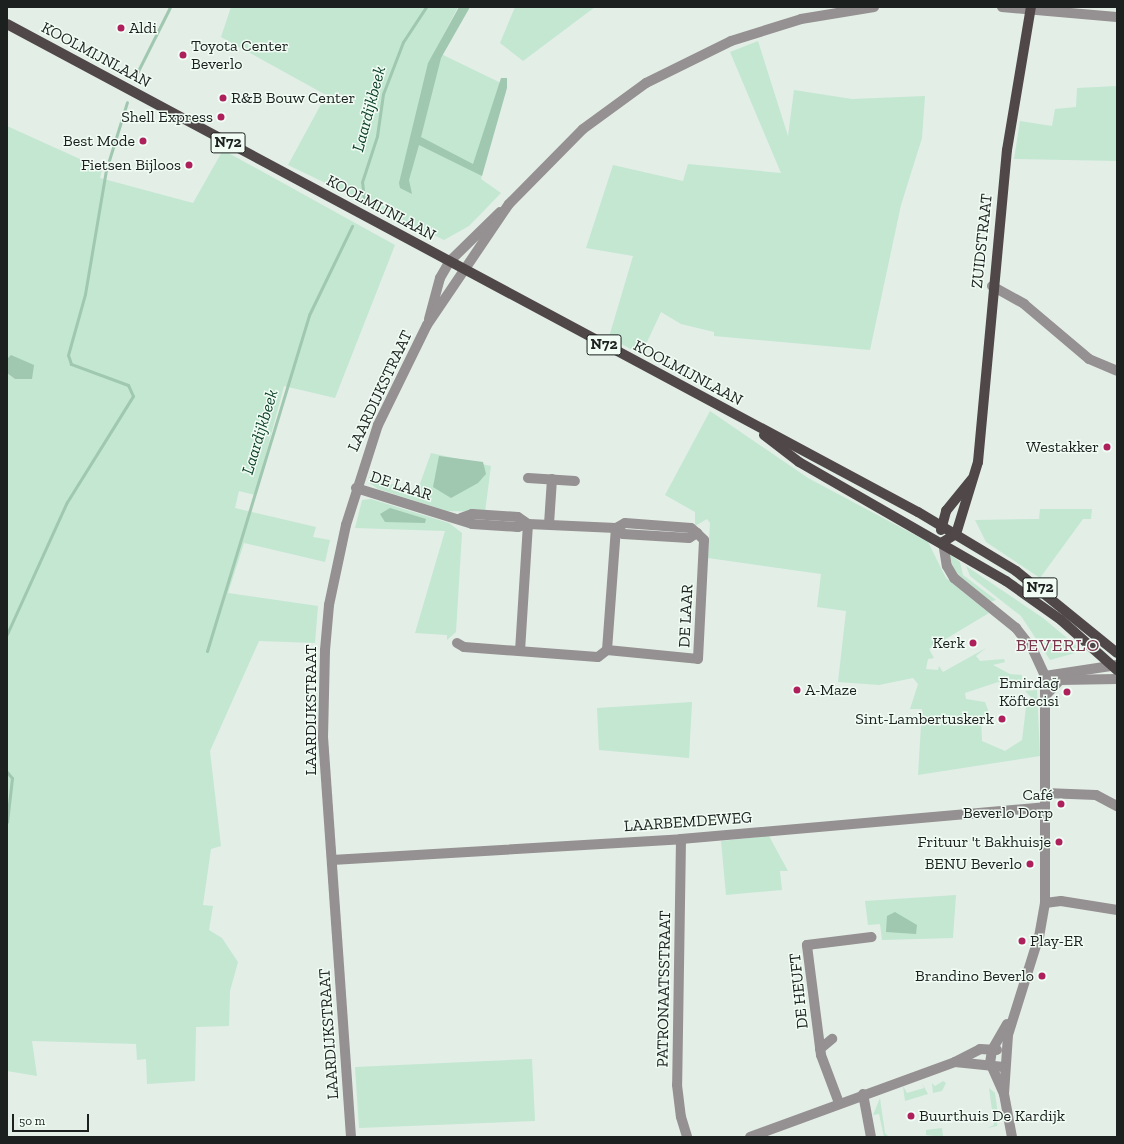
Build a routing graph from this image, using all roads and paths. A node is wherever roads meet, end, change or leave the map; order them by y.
1 (874, 7) edge
2 (1002, 7) edge
3 (1030, 9) edge
4 (1117, 17) edge
5 (7, 24) edge
6 (509, 204) junction
7 (450, 262) junction
8 (466, 270) junction
9 (992, 286) junction
10 (428, 324) junction
11 (1117, 371) edge
12 (741, 418) junction
13 (528, 478) dead end
14 (552, 479) junction
15 (972, 479) junction
16 (575, 481) dead end
17 (356, 488) junction
18 (528, 524) junction
19 (549, 524) junction
20 (940, 524) junction
21 (616, 528) junction
22 (956, 534) junction
23 (943, 542) junction
24 (457, 643) dead end
25 (606, 650) junction
26 (520, 652) junction
27 (1117, 653) edge
28 (1116, 667) edge
29 (1045, 676) junction
30 (1117, 679) edge
31 (1046, 695) junction
32 (1045, 794) junction
33 (1045, 806) junction
34 (1117, 806) edge
35 (681, 839) junction
36 (332, 860) junction
37 (1045, 903) junction
38 (1117, 910) edge
39 (872, 937) dead end
40 (1013, 1011) junction
41 (832, 1039) dead end
42 (820, 1049) junction
43 (992, 1050) junction
44 (1006, 1052) junction
45 (955, 1062) junction
46 (991, 1067) junction
47 (1004, 1067) junction
48 (863, 1094) junction
49 (1004, 1094) junction
50 (839, 1102) junction
51 (351, 1137) edge
52 (688, 1137) edge
53 (750, 1137) edge
54 (871, 1137) edge
55 (1012, 1137) edge

1 - 6 street
2 - 3 street
3 - 4 street
3 - 9 main road, ZUIDSTRAAT
5 - 7 main road, KOOLMIJNLAAN / N72
6 - 7 street, LAARDIJKSTRAAT
6 - 8 street, LAARDIJKSTRAAT
7 - 8 main road, KOOLMIJNLAAN / N72
7 - 10 street, LAARDIJKSTRAAT
8 - 10 street, LAARDIJKSTRAAT
8 - 12 main road, KOOLMIJNLAAN / N72
9 - 11 street
9 - 15 main road, ZUIDSTRAAT
10 - 17 street, LAARDIJKSTRAAT
12 - 20 main road, KOOLMIJNLAAN / N72
12 - 23 main road, KOOLMIJNLAAN / N72
13 - 14 street
14 - 16 street
14 - 19 street
15 - 20 main road, ZUIDSTRAAT
15 - 22 main road, ZUIDSTRAAT
17 - 18 street, DE LAAR
17 - 36 street, LAARDIJKSTRAAT
18 - 19 street, DE LAAR
18 - 26 street
19 - 21 street, DE LAAR
20 - 22 main road, KOOLMIJNLAAN / N72
20 - 23 main road
21 - 25 street
21 - 25 street, DE LAAR
22 - 23 main road
22 - 27 main road, KOOLMIJNLAAN / N72
23 - 28 main road, KOOLMIJNLAAN / N72
23 - 29 street
24 - 26 street, DE LAAR
25 - 26 street, DE LAAR
28 - 29 street
29 - 31 street
30 - 31 street
31 - 32 street
32 - 33 street
32 - 34 street
33 - 35 street, LAARBEMDEWEG
33 - 37 street
35 - 36 street, LAARBEMDEWEG
35 - 52 street, PATRONAATSSTRAAT
36 - 51 street, LAARDIJKSTRAAT
37 - 38 street
37 - 40 street
39 - 42 street, DE HEUFT
40 - 43 street
40 - 44 street
41 - 42 street, DE HEUFT
42 - 50 street, DE HEUFT
43 - 44 street
43 - 45 street
43 - 46 street
44 - 47 street
45 - 46 street
45 - 48 street
46 - 47 street
46 - 49 street
47 - 49 street
48 - 50 street
48 - 54 street
49 - 55 street
50 - 53 street

